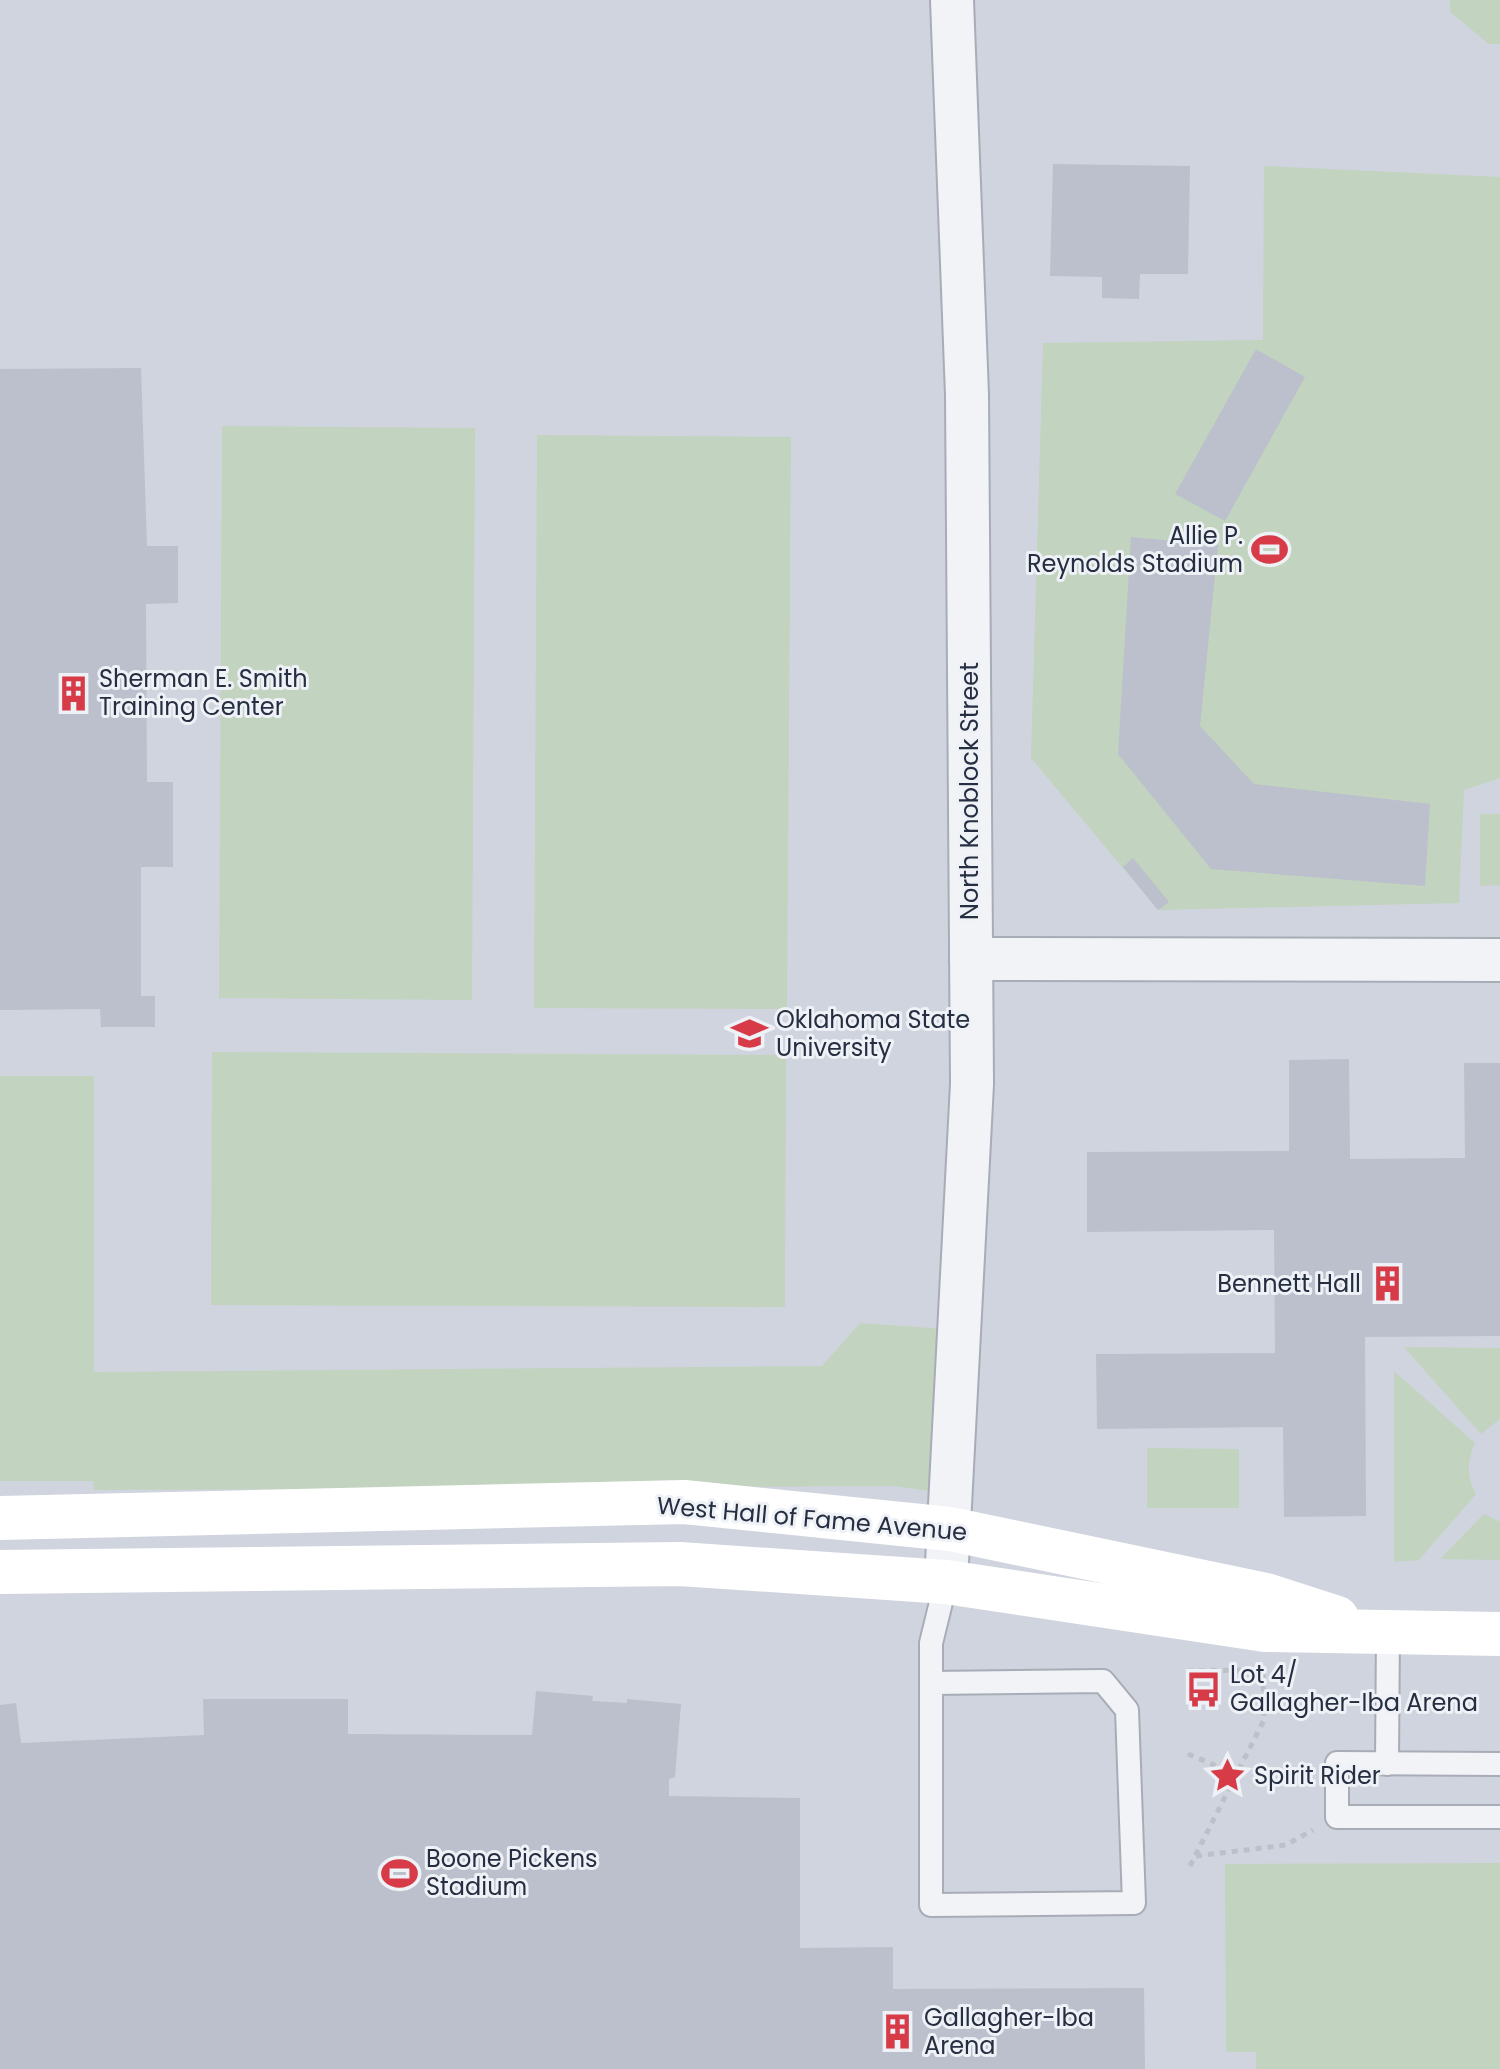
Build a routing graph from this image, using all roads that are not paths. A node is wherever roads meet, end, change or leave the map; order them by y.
1 (952, 0) edge
2 (971, 959) junction
3 (1500, 960) edge
4 (0, 1518) edge
5 (950, 1529) junction
6 (0, 1572) edge
7 (946, 1582) junction
8 (1380, 1630) junction
9 (1500, 1634) edge
10 (931, 1683) junction
11 (1387, 1764) junction
12 (1500, 1764) edge
13 (1500, 1817) edge

1 - 2 street, North Knoblock Street
2 - 3 street
2 - 5 street, North Knoblock Street
4 - 5 main road, West Hall of Fame Avenue
5 - 7 street, North Knoblock Street
5 - 8 main road, West Hall of Fame Avenue
6 - 7 main road, West Hall of Fame Avenue
7 - 8 main road, West Hall of Fame Avenue
7 - 10 lane
8 - 9 main road, West Hall of Fame Avenue
8 - 11 lane
10 - 10 lane
11 - 12 lane
11 - 13 lane

